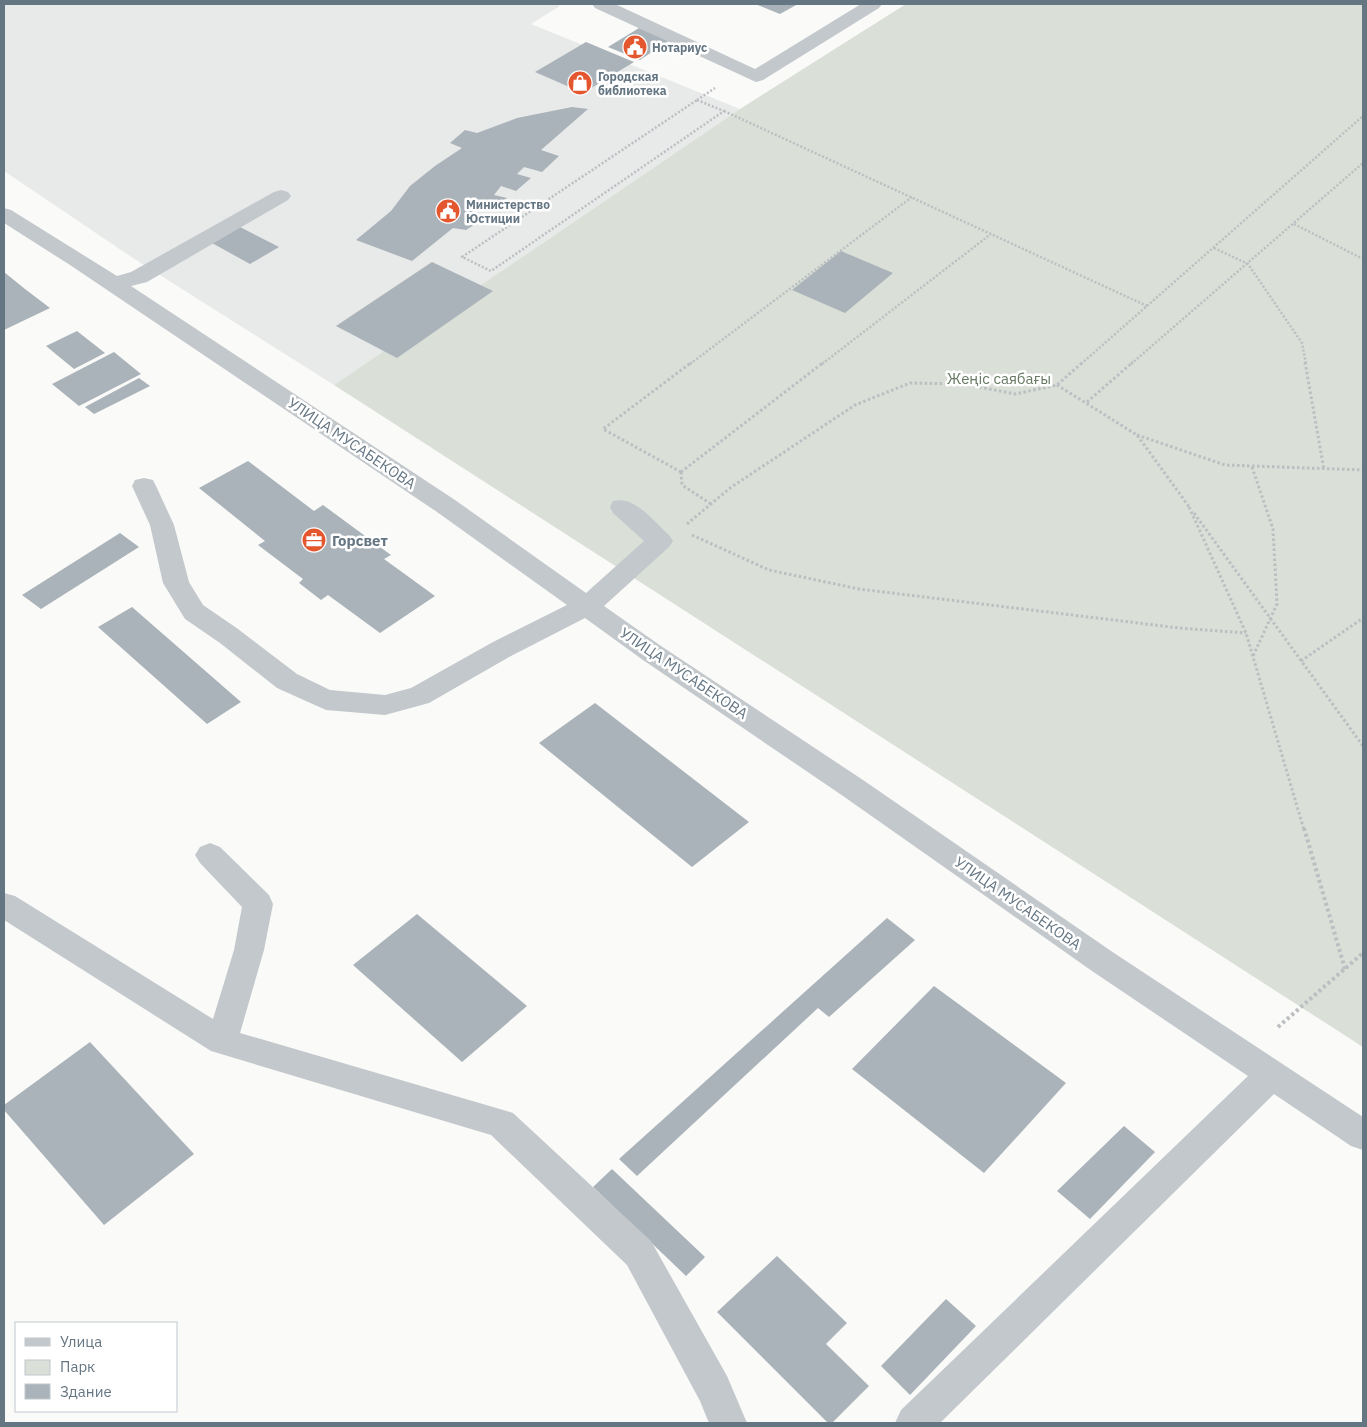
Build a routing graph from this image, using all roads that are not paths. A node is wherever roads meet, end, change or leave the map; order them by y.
1 (601, 4) edge
2 (873, 4) edge
3 (281, 196) dead end
4 (4, 214) edge
5 (113, 284) junction
6 (144, 486) dead end
7 (622, 507) dead end
8 (588, 606) junction
9 (210, 855) dead end
10 (4, 906) edge
11 (222, 1041) junction
12 (1272, 1074) junction
13 (1363, 1135) edge
14 (728, 1423) edge
15 (914, 1423) edge

1 - 2 street
3 - 5 street
4 - 5 street, УЛИЦА МУСАБЕКОВА
5 - 8 street, УЛИЦА МУСАБЕКОВА
6 - 8 street
7 - 8 street
8 - 12 street, УЛИЦА МУСАБЕКОВА
9 - 11 street
10 - 11 street
11 - 14 street
12 - 13 street, УЛИЦА МУСАБЕКОВА
12 - 15 street

